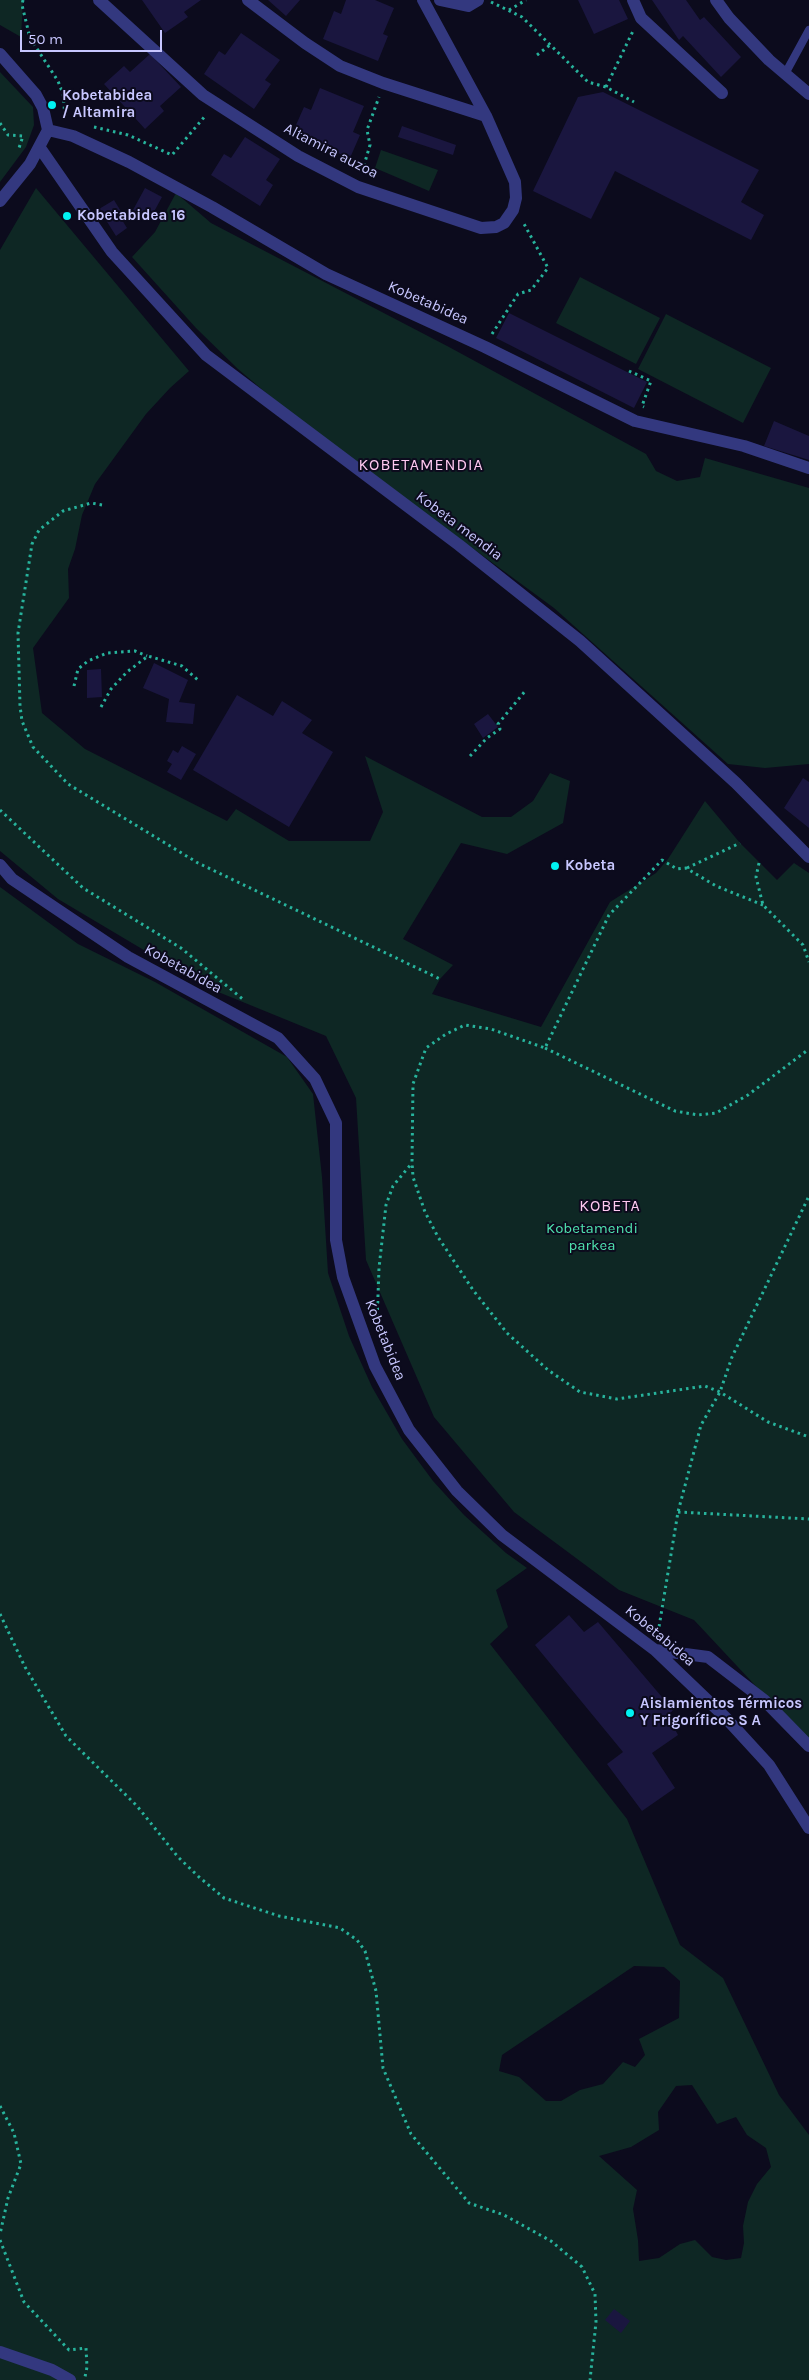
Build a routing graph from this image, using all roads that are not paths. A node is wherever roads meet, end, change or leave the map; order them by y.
1 (98, 0) edge
2 (248, 0) edge
3 (423, 0) edge
4 (440, 0) edge
5 (478, 0) edge
6 (633, 0) edge
7 (716, 0) edge
8 (809, 30) edge
9 (0, 54) edge
10 (785, 74) junction
11 (722, 93) dead end
12 (809, 94) edge
13 (486, 116) junction
14 (48, 130) junction
15 (40, 148) junction
16 (0, 201) edge
17 (809, 468) edge
18 (809, 857) edge
19 (0, 865) edge
20 (655, 1650) junction
21 (809, 1746) edge
22 (809, 1828) edge
23 (0, 2352) edge
24 (70, 2380) edge

1 - 13 street, Altamira auzoa
2 - 13 street
3 - 13 street, Altamira auzoa
4 - 5 street
6 - 11 street
7 - 10 street
8 - 10 lane
9 - 14 street
10 - 12 street
14 - 15 street
14 - 17 street, Kobetabidea
15 - 16 street
15 - 18 street, Kobeta mendia
19 - 20 street, Kobetabidea
20 - 21 street
20 - 22 street, Kobetabidea
23 - 24 street

